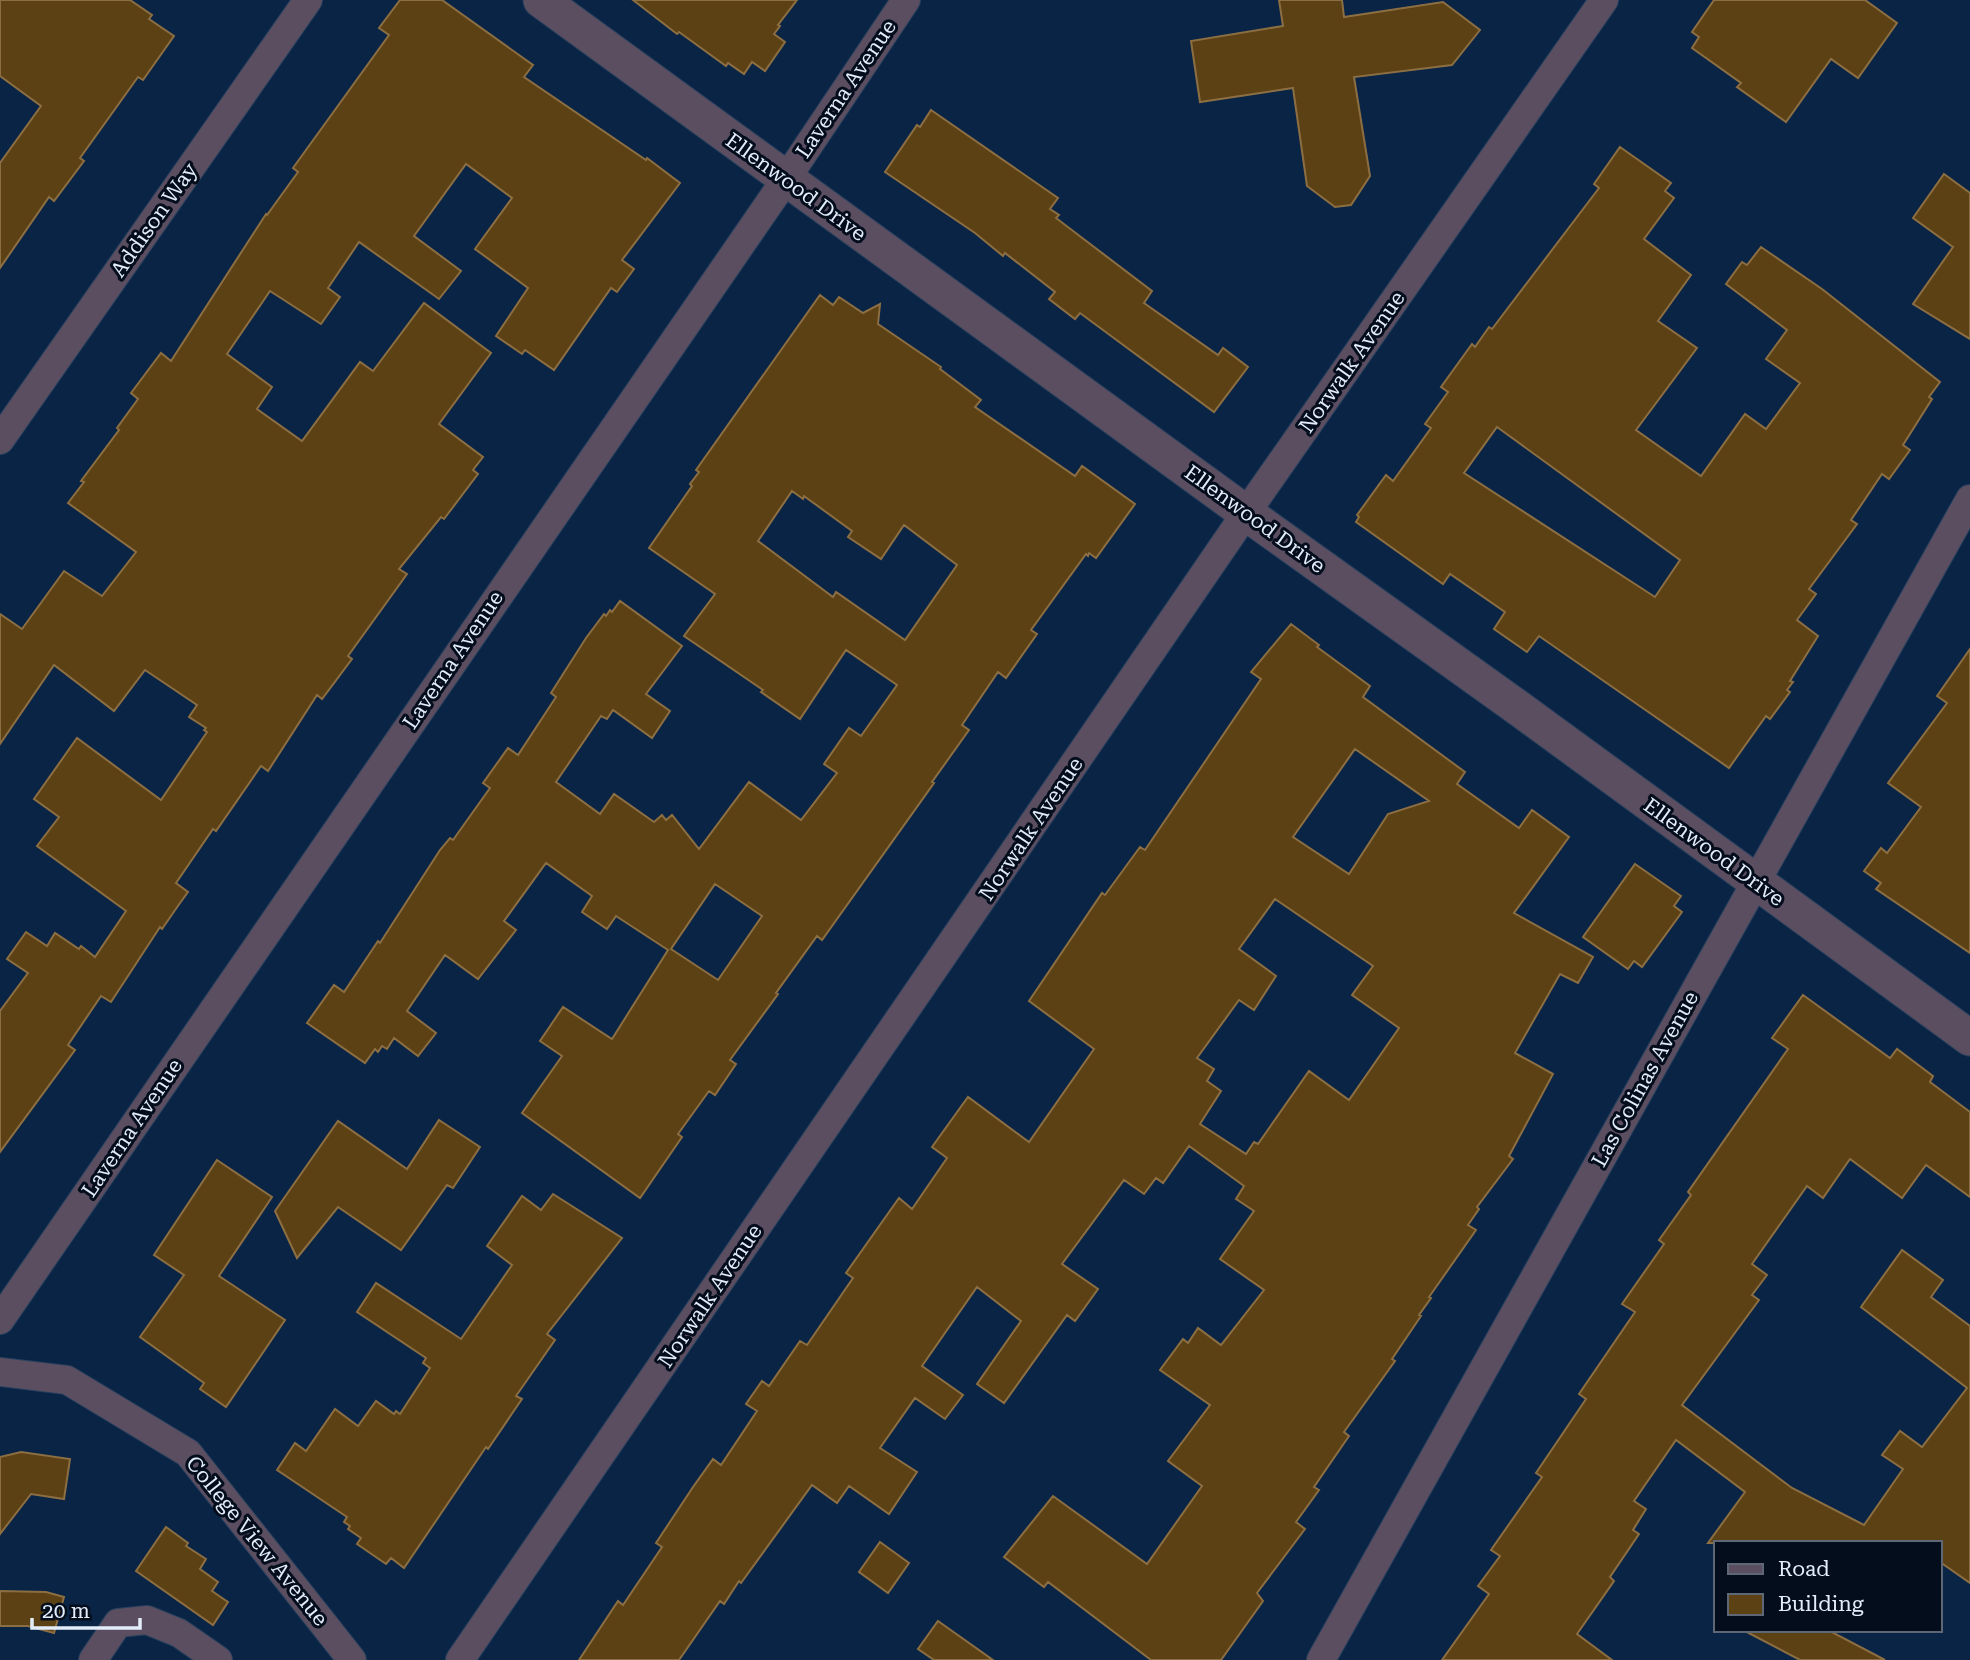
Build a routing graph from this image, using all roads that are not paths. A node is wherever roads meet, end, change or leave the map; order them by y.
1 (308, 0) edge
2 (541, 0) edge
3 (906, 0) edge
4 (1604, 0) edge
5 (786, 179) junction
6 (0, 440) edge
7 (1970, 499) edge
8 (1246, 513) junction
9 (1755, 883) junction
10 (1970, 1038) edge
11 (0, 1320) edge
12 (0, 1373) edge
13 (93, 1660) edge
14 (218, 1660) edge
15 (352, 1660) edge
16 (460, 1660) edge
17 (1321, 1660) edge

1 - 6 street, Addison Way
2 - 5 street, Ellenwood Drive
3 - 5 street, Laverna Avenue
4 - 8 street, Norwalk Avenue
5 - 8 street, Ellenwood Drive
5 - 11 street, Laverna Avenue
7 - 9 street, Las Colinas Avenue
8 - 9 street, Ellenwood Drive
8 - 16 street, Norwalk Avenue
9 - 10 street, Ellenwood Drive
9 - 17 street, Las Colinas Avenue
12 - 15 street, College View Avenue
13 - 14 street

